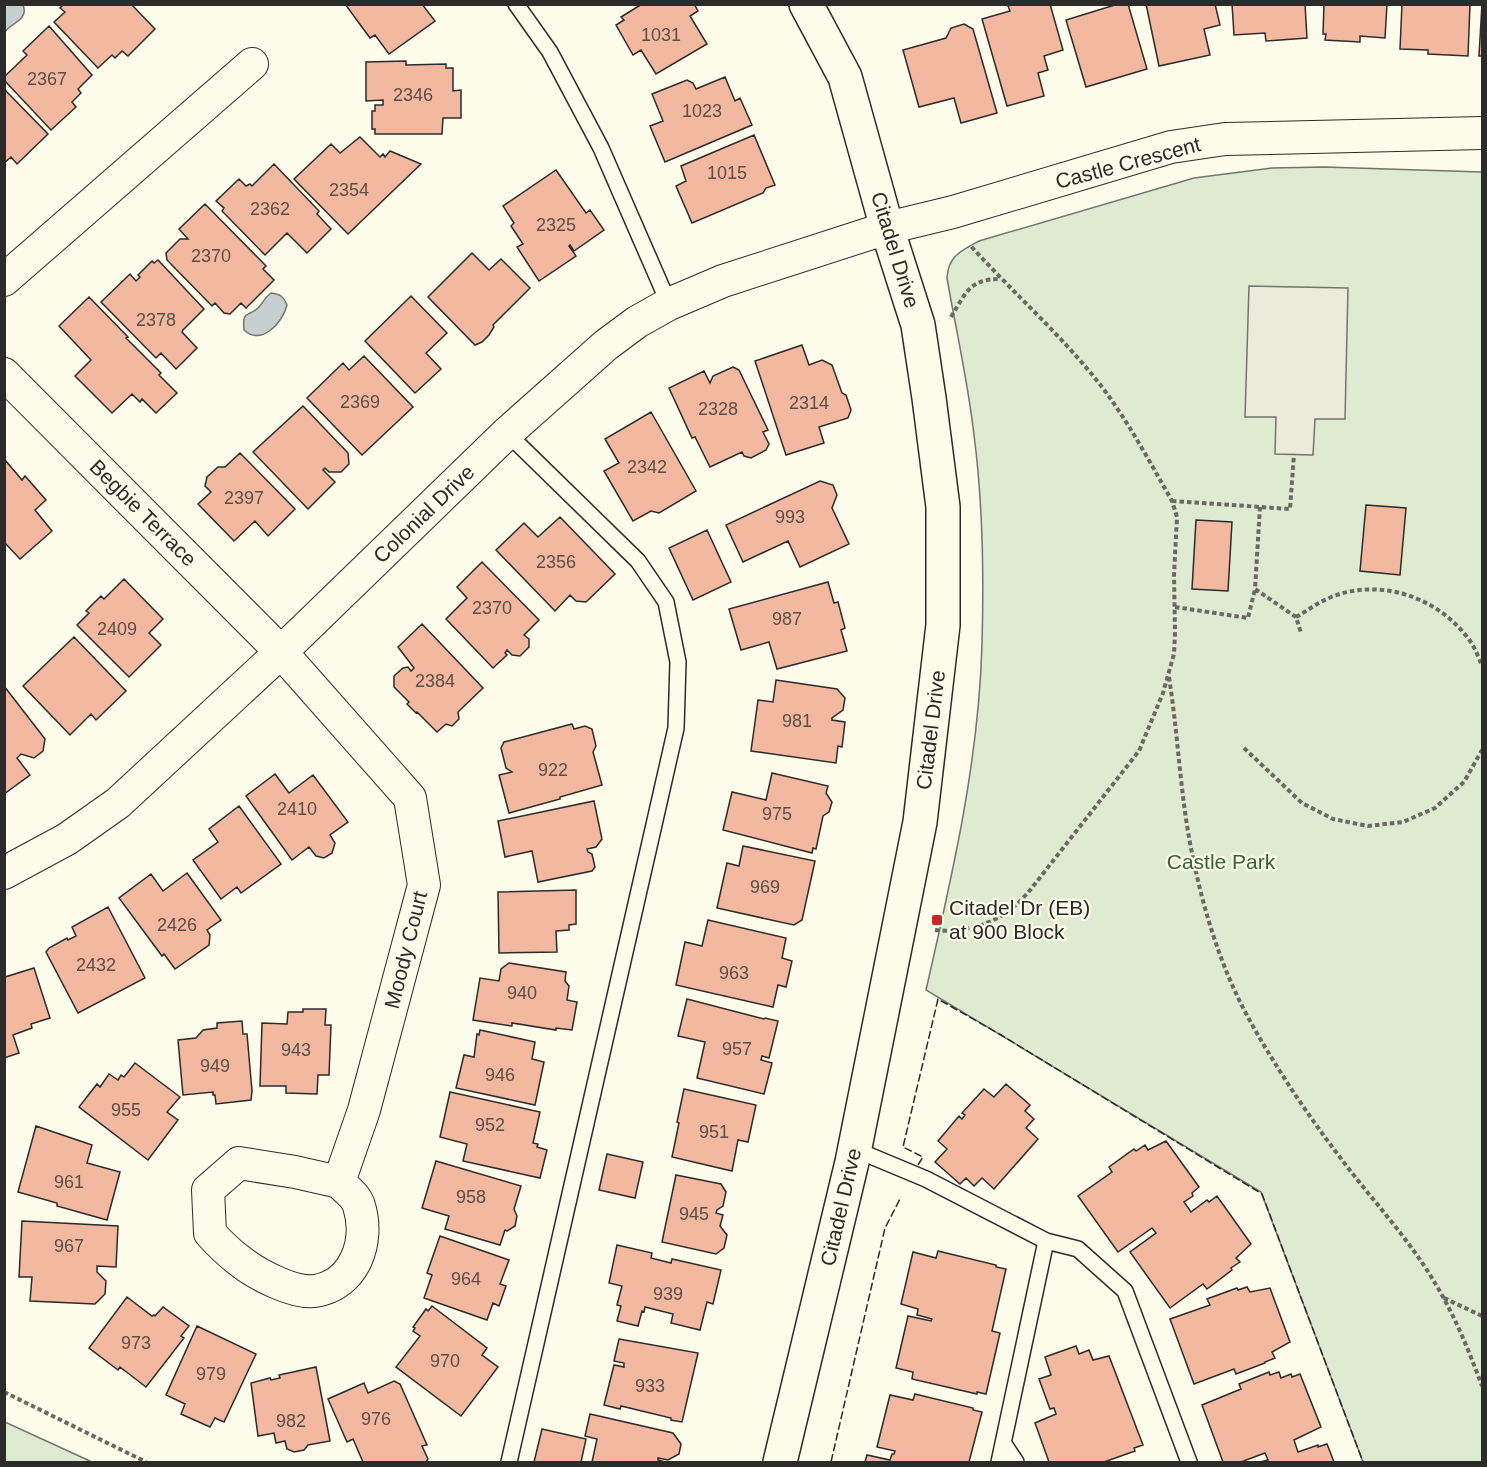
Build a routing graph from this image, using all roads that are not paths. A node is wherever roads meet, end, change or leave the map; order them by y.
1 (516, 4) edge
2 (806, 4) edge
3 (252, 64) dead end
4 (1482, 133) edge
5 (887, 228) junction
6 (4, 280) edge
7 (669, 304) junction
8 (4, 374) edge
9 (507, 434) junction
10 (281, 652) junction
11 (4, 873) edge
12 (854, 1149) junction
13 (339, 1182) junction
14 (1046, 1241) junction
15 (1004, 1444) junction
16 (509, 1462) edge
17 (780, 1462) edge
18 (999, 1462) edge
19 (1016, 1462) edge
20 (1189, 1462) edge

1 - 7 lane
2 - 5 street, Citadel Drive
3 - 6 street
4 - 5 street, Castle Crescent
5 - 7 street, Colonial Drive
5 - 12 street, Citadel Drive
7 - 9 street, Colonial Drive
8 - 10 street, Begbie Terrace
9 - 10 street, Colonial Drive
9 - 16 lane
10 - 11 street, Colonial Drive
10 - 13 street, Moody Court
12 - 14 lane
12 - 17 street, Citadel Drive
13 - 13 street
14 - 15 lane
14 - 20 lane
15 - 18 lane
15 - 19 lane

